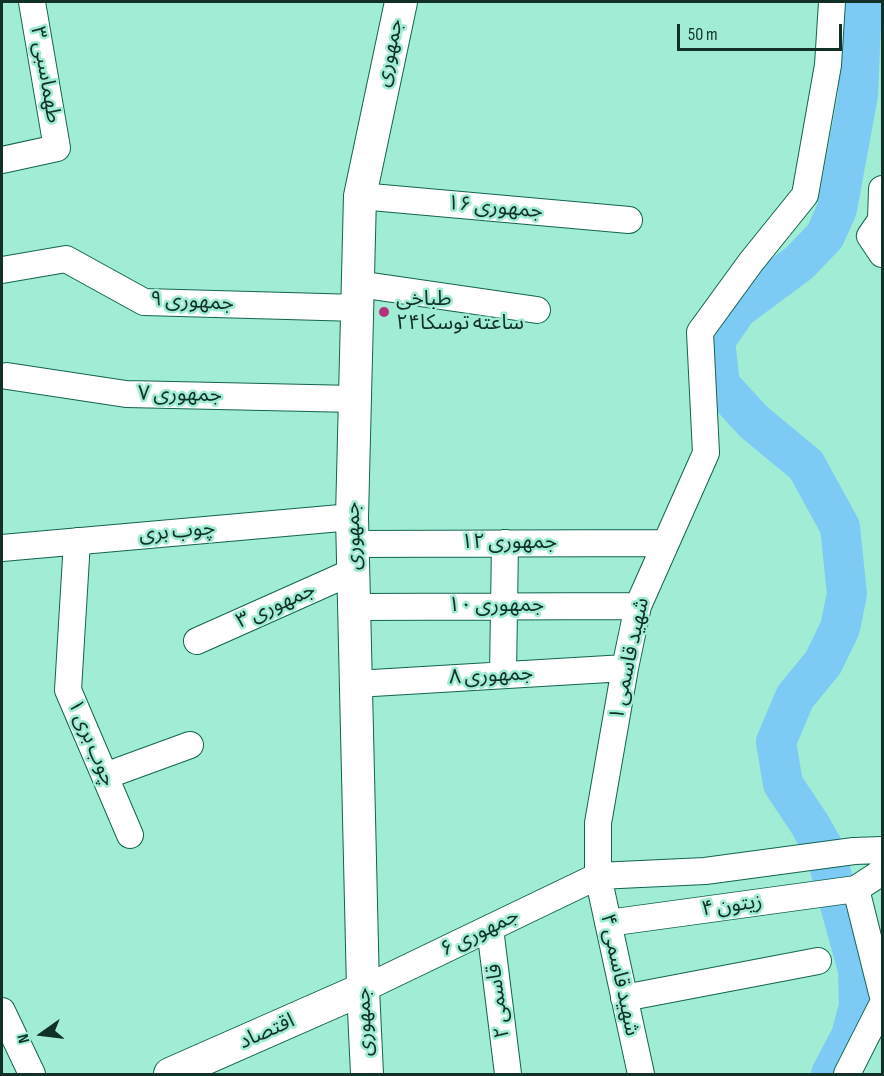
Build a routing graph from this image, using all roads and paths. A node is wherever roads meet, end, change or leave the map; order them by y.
1 (32, 2) edge
2 (401, 2) edge
3 (832, 2) edge
4 (2, 160) edge
5 (882, 189) edge
6 (360, 196) junction
7 (629, 220) dead end
8 (876, 245) edge
9 (2, 270) edge
10 (358, 296) junction
11 (537, 310) dead end
12 (7, 376) dead end
13 (355, 399) junction
14 (77, 541) junction
15 (505, 543) junction
16 (665, 543) junction
17 (353, 544) junction
18 (2, 548) edge
19 (504, 606) junction
20 (638, 606) junction
21 (355, 607) junction
22 (197, 641) dead end
23 (625, 668) junction
24 (503, 675) junction
25 (356, 684) junction
26 (190, 745) dead end
27 (105, 776) junction
28 (130, 835) dead end
29 (882, 850) edge
30 (882, 872) edge
31 (598, 876) junction
32 (856, 889) junction
33 (608, 923) junction
34 (490, 928) junction
35 (818, 961) dead end
36 (363, 989) junction
37 (882, 993) edge
38 (624, 998) junction
39 (2, 1011) edge
40 (879, 1022) edge
41 (32, 1074) edge
42 (170, 1074) edge
43 (367, 1074) edge
44 (508, 1074) edge
45 (641, 1074) edge
46 (847, 1074) edge

1 - 4 street, ۳ طهماسبی
2 - 6 main road, جمهوری
3 - 16 street, ۱ شهید قاسمی
5 - 8 street
6 - 7 street, ۱۶ جمهوری
6 - 10 main road, جمهوری
9 - 10 street, ۹ جمهوری
10 - 11 street, ۹ جمهوری
10 - 13 main road, جمهوری
12 - 13 street, ۷ جمهوری
13 - 17 main road, جمهوری
14 - 17 street, چوب بری
14 - 18 street, چوب بری
14 - 27 street, ۱ چوب بری
15 - 16 street, ۱۲ جمهوری
15 - 17 street, ۱۲ جمهوری
15 - 19 street
16 - 20 street, ۱ شهید قاسمی
17 - 21 main road, جمهوری
17 - 22 street, ۳ جمهوری
19 - 20 street, ۱۰ جمهوری
19 - 21 street, ۱۰ جمهوری
19 - 24 street
20 - 23 street, ۱ شهید قاسمی
21 - 25 main road, جمهوری
23 - 24 street, ۸ جمهوری
23 - 31 street, ۱ شهید قاسمی
24 - 25 street, ۸ جمهوری
25 - 36 main road, جمهوری
26 - 27 street
27 - 28 street, ۱ چوب بری
29 - 31 street
30 - 32 street
31 - 33 street, ۴ شهید قاسمی
31 - 34 street, جمهوری ۶
32 - 33 street, زیتون ۴
32 - 37 street
33 - 38 street, ۴ شهید قاسمی
34 - 36 street, جمهوری ۶
34 - 44 street, قاسمی ۲
35 - 38 street
36 - 42 main road, اقتصاد
36 - 43 main road, جمهوری
38 - 45 street, ۴ شهید قاسمی
39 - 41 street
40 - 46 street

